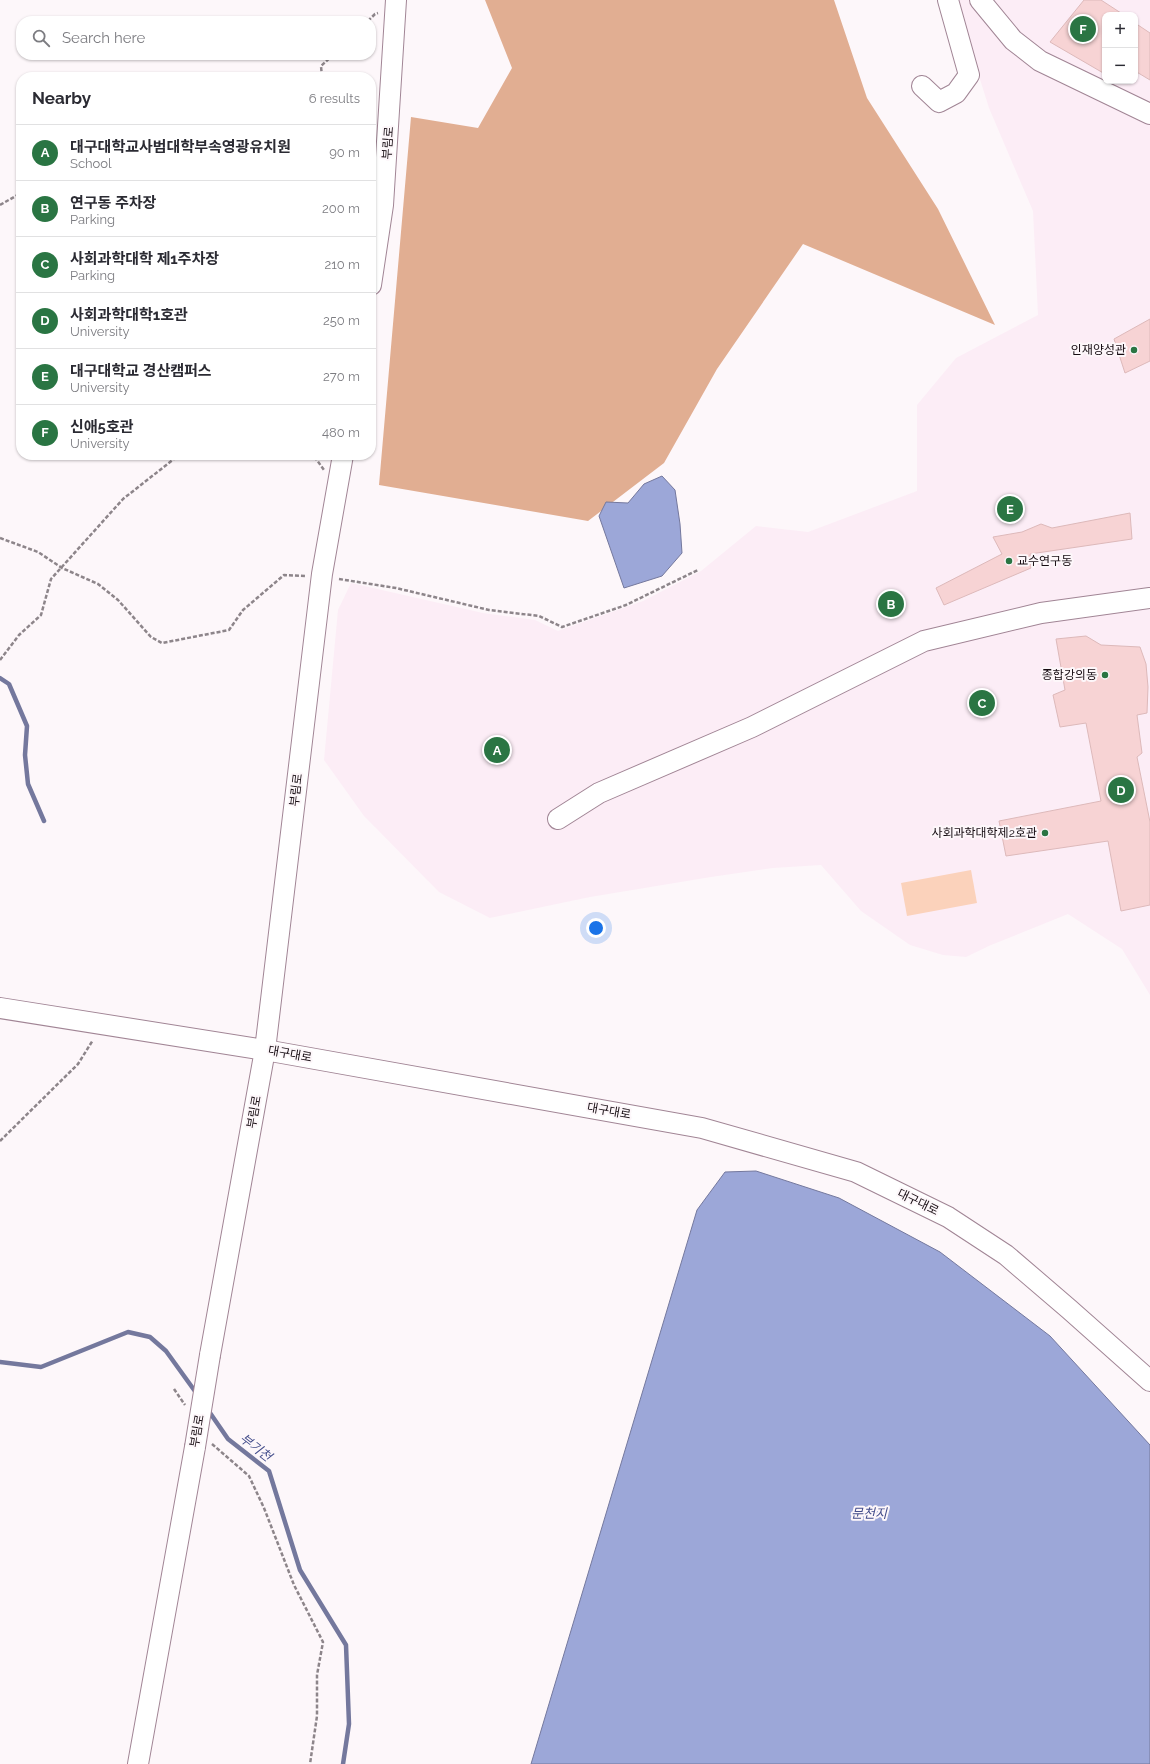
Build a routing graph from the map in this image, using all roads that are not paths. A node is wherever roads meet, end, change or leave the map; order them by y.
1 (396, 0) edge
2 (948, 0) edge
3 (980, 0) edge
4 (922, 86) dead end
5 (1150, 114) edge
6 (376, 254) edge
7 (342, 460) edge
8 (1150, 598) edge
9 (558, 819) dead end
10 (0, 1008) edge
11 (265, 1050) junction
12 (1150, 1381) edge
13 (138, 1764) edge

1 - 6 street, 부림로
2 - 4 street
3 - 5 street
7 - 11 street, 부림로
8 - 9 street
10 - 11 street, 대구대로
11 - 12 street, 대구대로
11 - 13 street, 부림로, bridge

